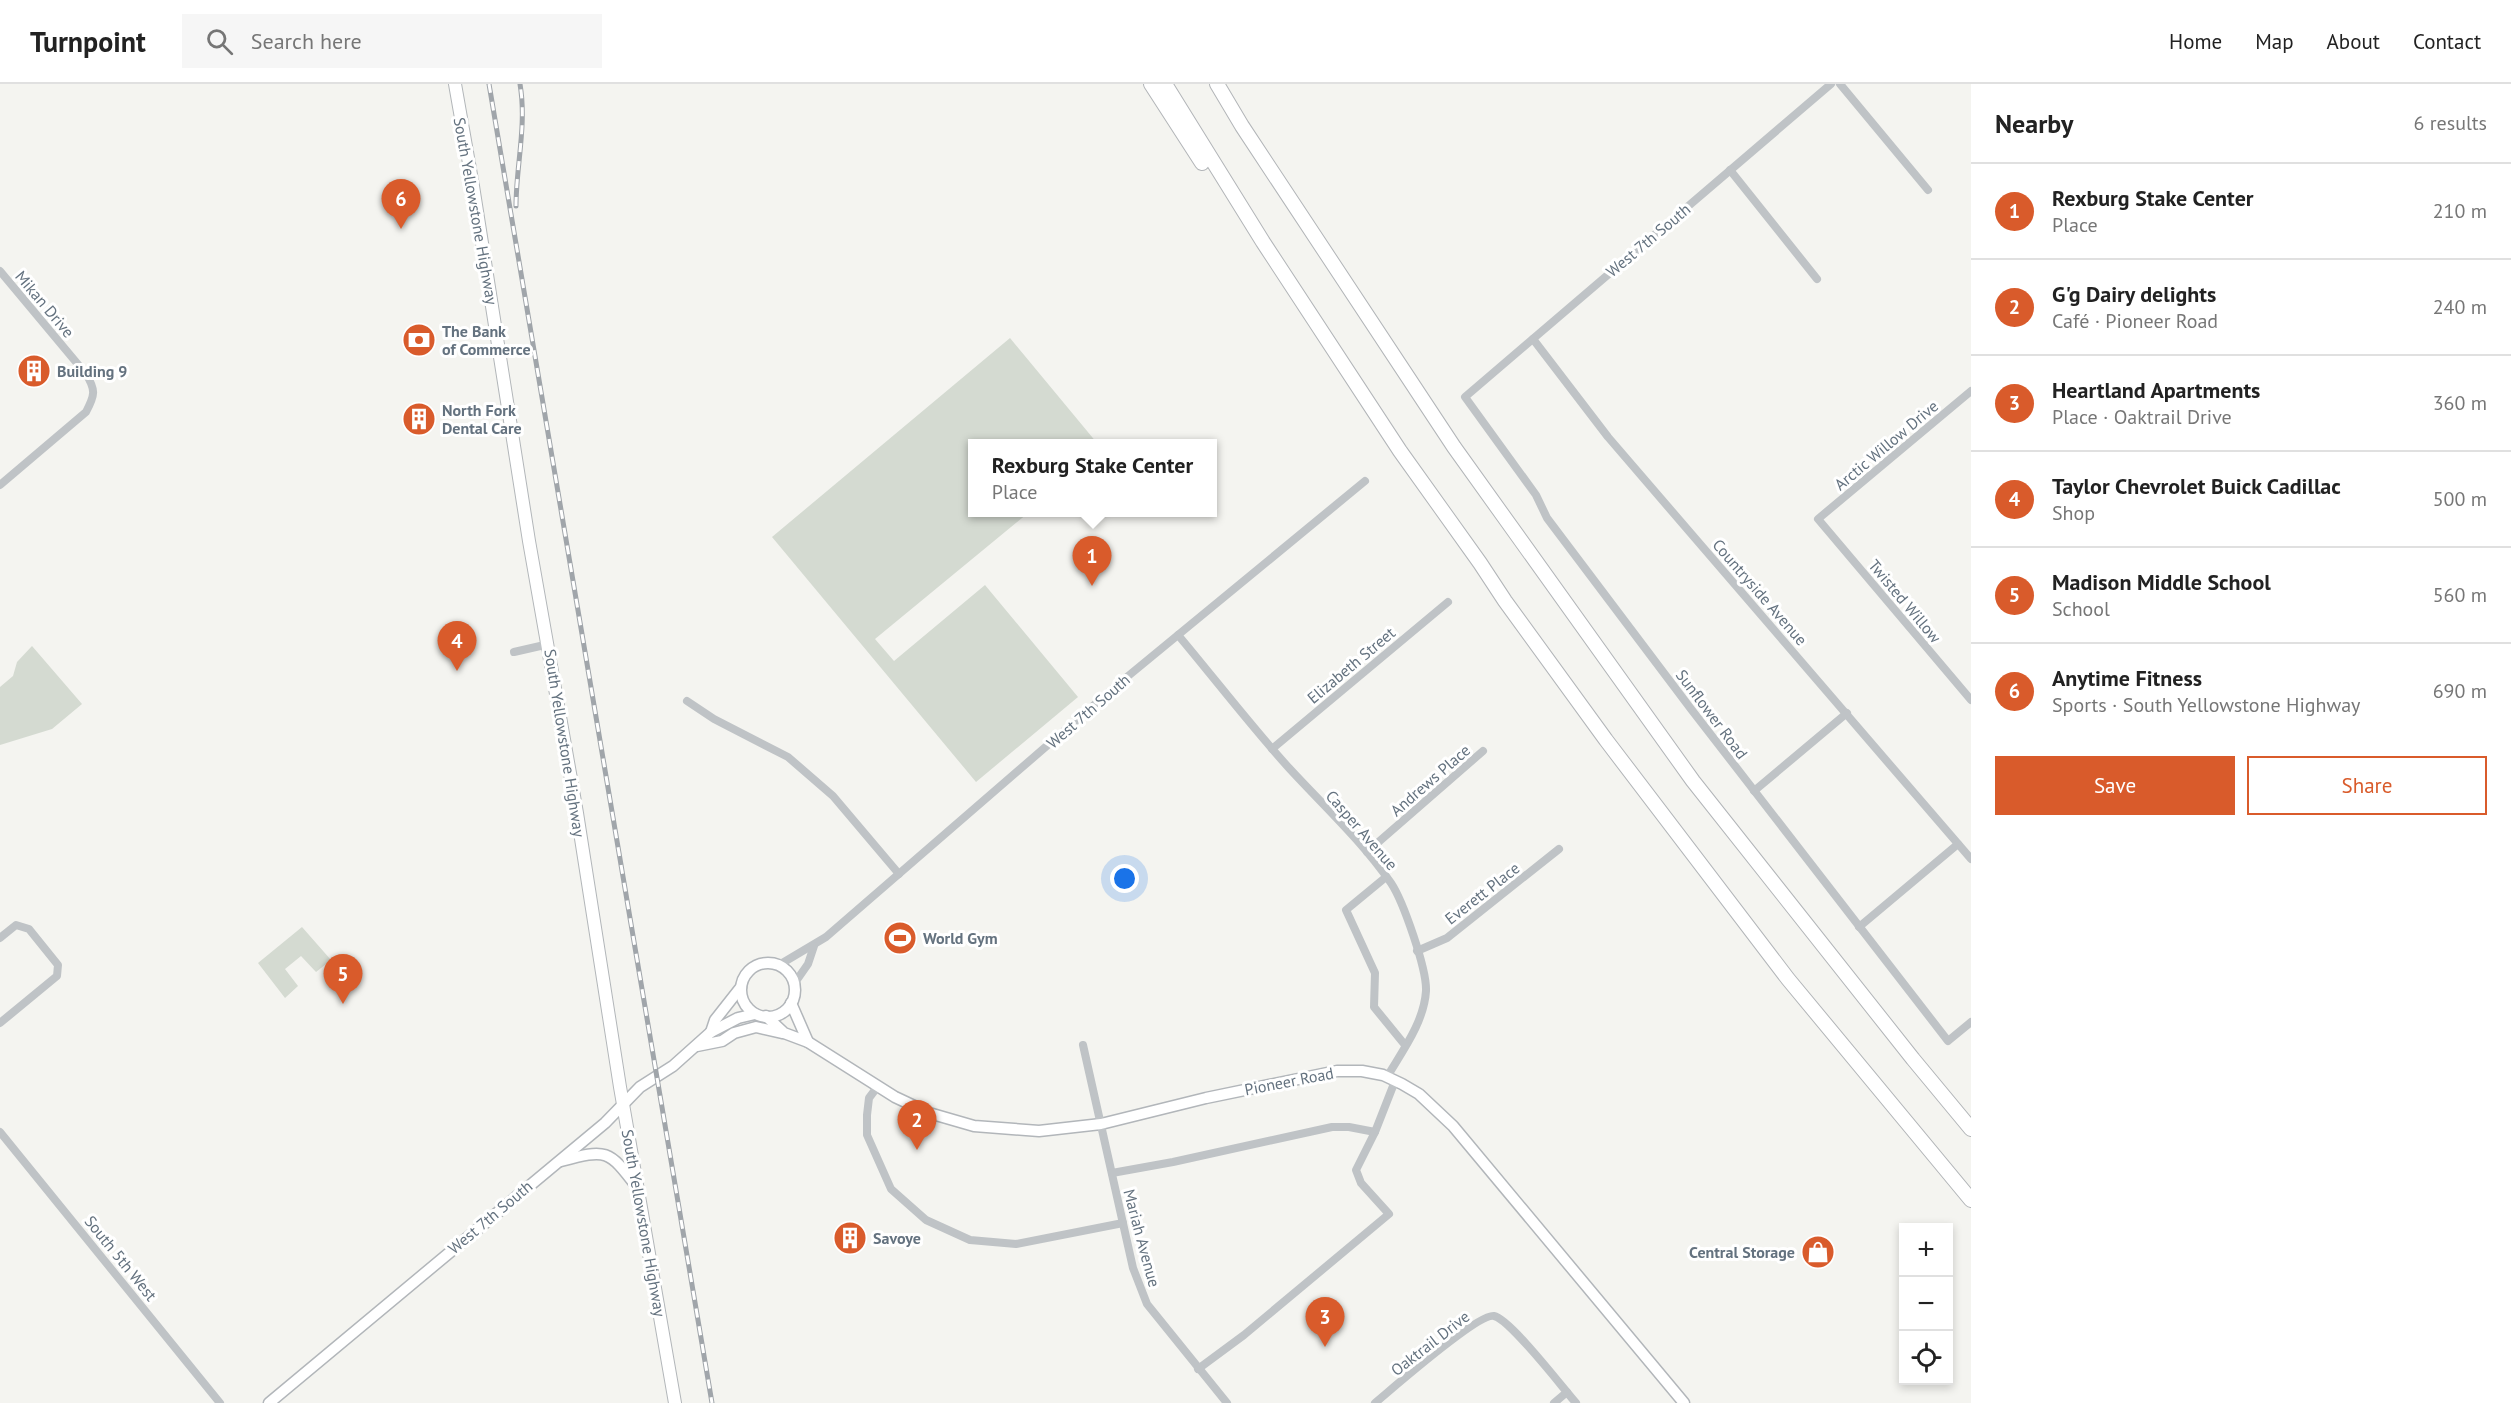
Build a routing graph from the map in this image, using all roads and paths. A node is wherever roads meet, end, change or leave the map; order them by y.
1 (455, 84) edge
2 (1151, 84) edge
3 (1165, 84) edge
4 (1218, 84) edge
5 (1832, 84) edge
6 (1840, 84) edge
7 (1730, 170) junction
8 (1928, 190) dead end
9 (0, 271) edge
10 (1817, 279) dead end
11 (1293, 287) junction
12 (1533, 339) junction
13 (1971, 391) edge
14 (1465, 397) joint
15 (1365, 481) dead end
16 (0, 484) edge
17 (1818, 519) joint
18 (1448, 602) dead end
19 (1178, 635) junction
20 (549, 644) junction
21 (514, 652) dead end
22 (1971, 700) edge
23 (687, 701) dead end
24 (1847, 713) junction
25 (1272, 749) junction
26 (1483, 751) dead end
27 (1754, 791) junction
28 (1958, 844) junction
29 (1559, 849) dead end
30 (1367, 852) junction
31 (1971, 859) edge
32 (899, 874) junction
33 (1386, 877) junction
34 (1859, 927) junction
35 (0, 938) edge
36 (814, 946) junction
37 (1417, 951) junction
38 (779, 965) junction
39 (794, 984) junction
40 (741, 987) junction
41 (791, 1003) junction
42 (761, 1015) junction
43 (1, 1021) edge
44 (1971, 1022) edge
45 (711, 1032) junction
46 (784, 1033) junction
47 (808, 1042) junction
48 (1083, 1045) dead end
49 (1406, 1045) junction
50 (697, 1046) junction
51 (1391, 1079) junction
52 (878, 1086) junction
53 (624, 1104) junction
54 (1101, 1124) junction
55 (1971, 1129) edge
56 (0, 1132) edge
57 (1375, 1132) junction
58 (555, 1163) junction
59 (1112, 1173) junction
60 (639, 1189) junction
61 (1971, 1200) edge
62 (1123, 1223) junction
63 (1198, 1369) junction
64 (1567, 1392) junction
65 (220, 1403) edge
66 (269, 1403) edge
67 (675, 1403) edge
68 (1227, 1403) edge
69 (1376, 1403) edge
70 (1554, 1403) edge
71 (1576, 1403) edge
72 (1684, 1403) edge

1 - 20 main road, South Yellowstone Highway
2 - 11 highway
3 - 11 highway
4 - 55 highway
5 - 7 street, West 7th South
6 - 8 street
7 - 10 street
7 - 12 street, West 7th South
9 - 16 street, Mikan Drive
11 - 61 highway
12 - 14 street, West 7th South
12 - 24 street, Countryside Avenue
13 - 17 street, Arctic Willow Drive
14 - 27 street, Sunflower Road
15 - 19 street, West 7th South
17 - 22 street, Twisted Willow
18 - 25 street, Elizabeth Street
19 - 25 street, Casper Avenue
19 - 32 street, West 7th South
20 - 21 street
20 - 53 main road, South Yellowstone Highway
23 - 32 street
24 - 27 street
24 - 28 street, Countryside Avenue
25 - 30 street, Casper Avenue
26 - 30 street, Andrews Place
27 - 34 street, Sunflower Road
28 - 31 street, Countryside Avenue
28 - 34 street
29 - 37 street, Everett Place
30 - 33 street, Casper Avenue
32 - 36 street, West 7th South
33 - 37 street, Casper Avenue
33 - 49 street
34 - 44 street, Sunflower Road
35 - 43 street
36 - 38 street, West 7th South
36 - 39 street, West 7th South
37 - 49 street, Casper Avenue
38 - 39 street
38 - 40 street
39 - 41 street
40 - 42 street
40 - 45 street, West 7th South
41 - 42 street
41 - 47 street
42 - 45 street, West 7th South
42 - 46 street, Pioneer Road
45 - 50 street, West 7th South
46 - 47 street, Pioneer Road
46 - 50 street
47 - 52 street, Pioneer Road
48 - 54 street, Mariah Avenue
49 - 51 street, Casper Avenue
50 - 53 street, West 7th South
51 - 54 street, Pioneer Road
51 - 57 street, Casper Avenue
51 - 72 street, Pioneer Road
52 - 54 street, Pioneer Road
52 - 62 street
53 - 58 street, West 7th South
53 - 60 main road, South Yellowstone Highway
54 - 59 street, Mariah Avenue
56 - 65 street, South 5th West
57 - 59 street
57 - 63 street, Casper Avenue
58 - 60 street
58 - 66 street, West 7th South
59 - 62 street, Mariah Avenue
60 - 67 main road, South Yellowstone Highway
62 - 63 street, Mariah Avenue
63 - 68 street, Mariah Avenue
64 - 69 street, Oaktrail Drive
64 - 70 street
64 - 71 street, Oaktrail Drive

